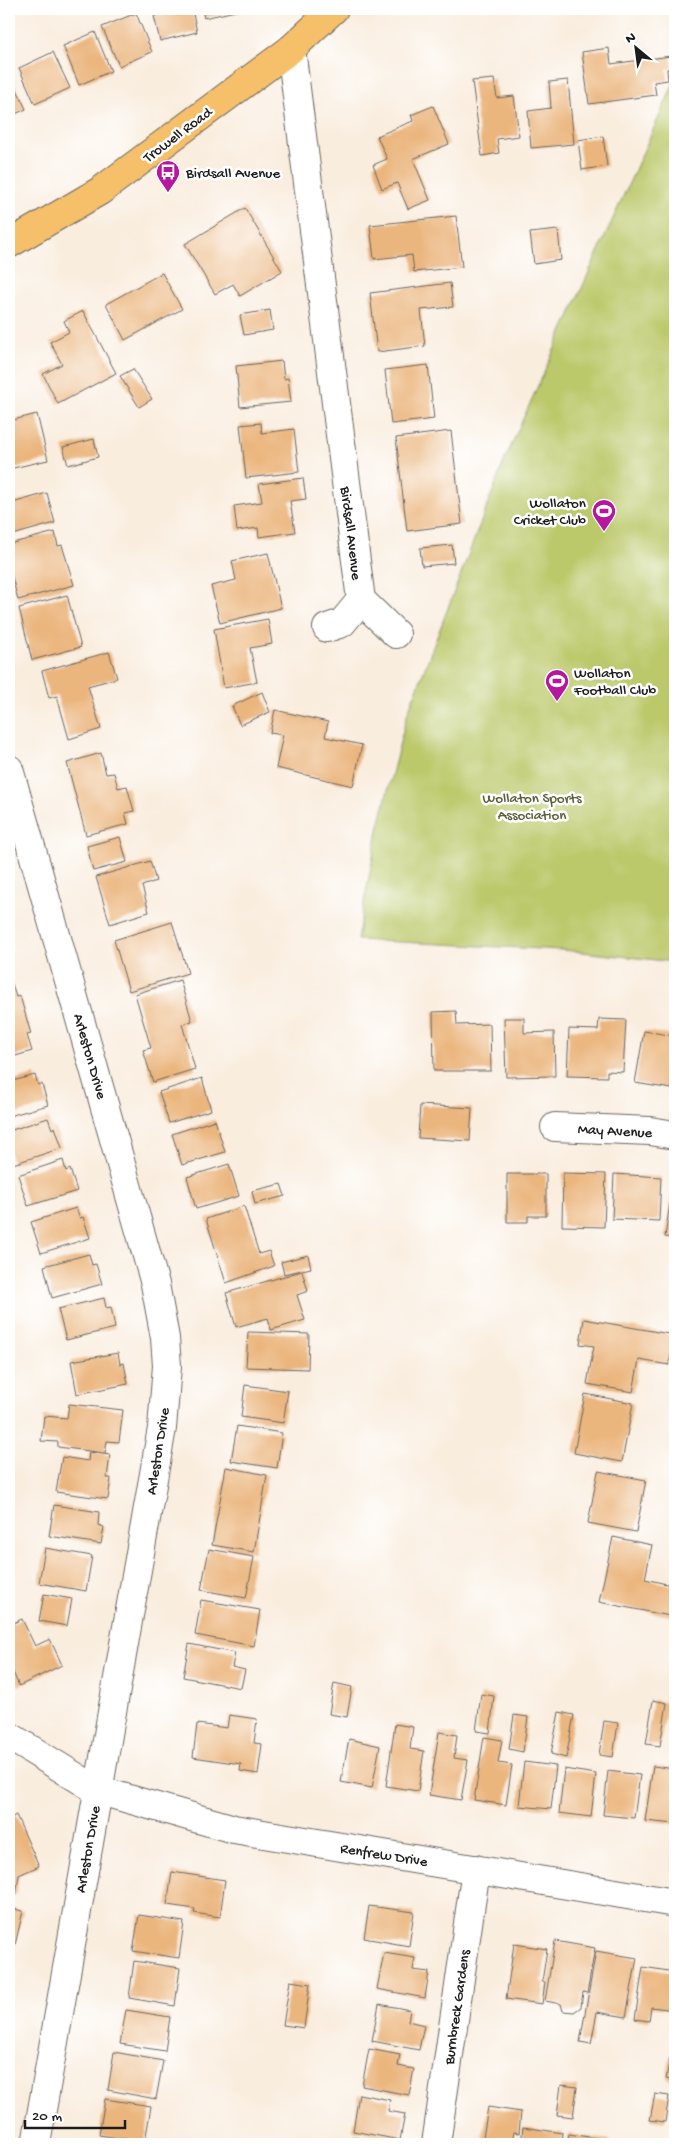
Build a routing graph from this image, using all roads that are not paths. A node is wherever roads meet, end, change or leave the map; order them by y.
1 (334, 9) edge
2 (291, 48) junction
3 (9, 244) edge
4 (360, 600) junction
5 (327, 628) dead end
6 (396, 634) dead end
7 (9, 769) edge
8 (556, 1127) dead end
9 (675, 1135) edge
10 (9, 1736) edge
11 (97, 1790) junction
12 (476, 1869) junction
13 (675, 1903) edge
14 (36, 2144) edge
15 (436, 2144) edge

1 - 2 main road, Trowell Road
2 - 3 main road, Trowell Road
2 - 4 street, Birdsall Avenue
4 - 5 street, Birdsall Avenue
4 - 6 street, Birdsall Avenue
7 - 11 street, Arleston Drive
8 - 9 street, May Avenue
10 - 11 street, Renfrew Drive
11 - 12 street, Renfrew Drive
11 - 14 street, Arleston Drive
12 - 13 street, Renfrew Drive
12 - 15 street, Burnbreck Gardens

